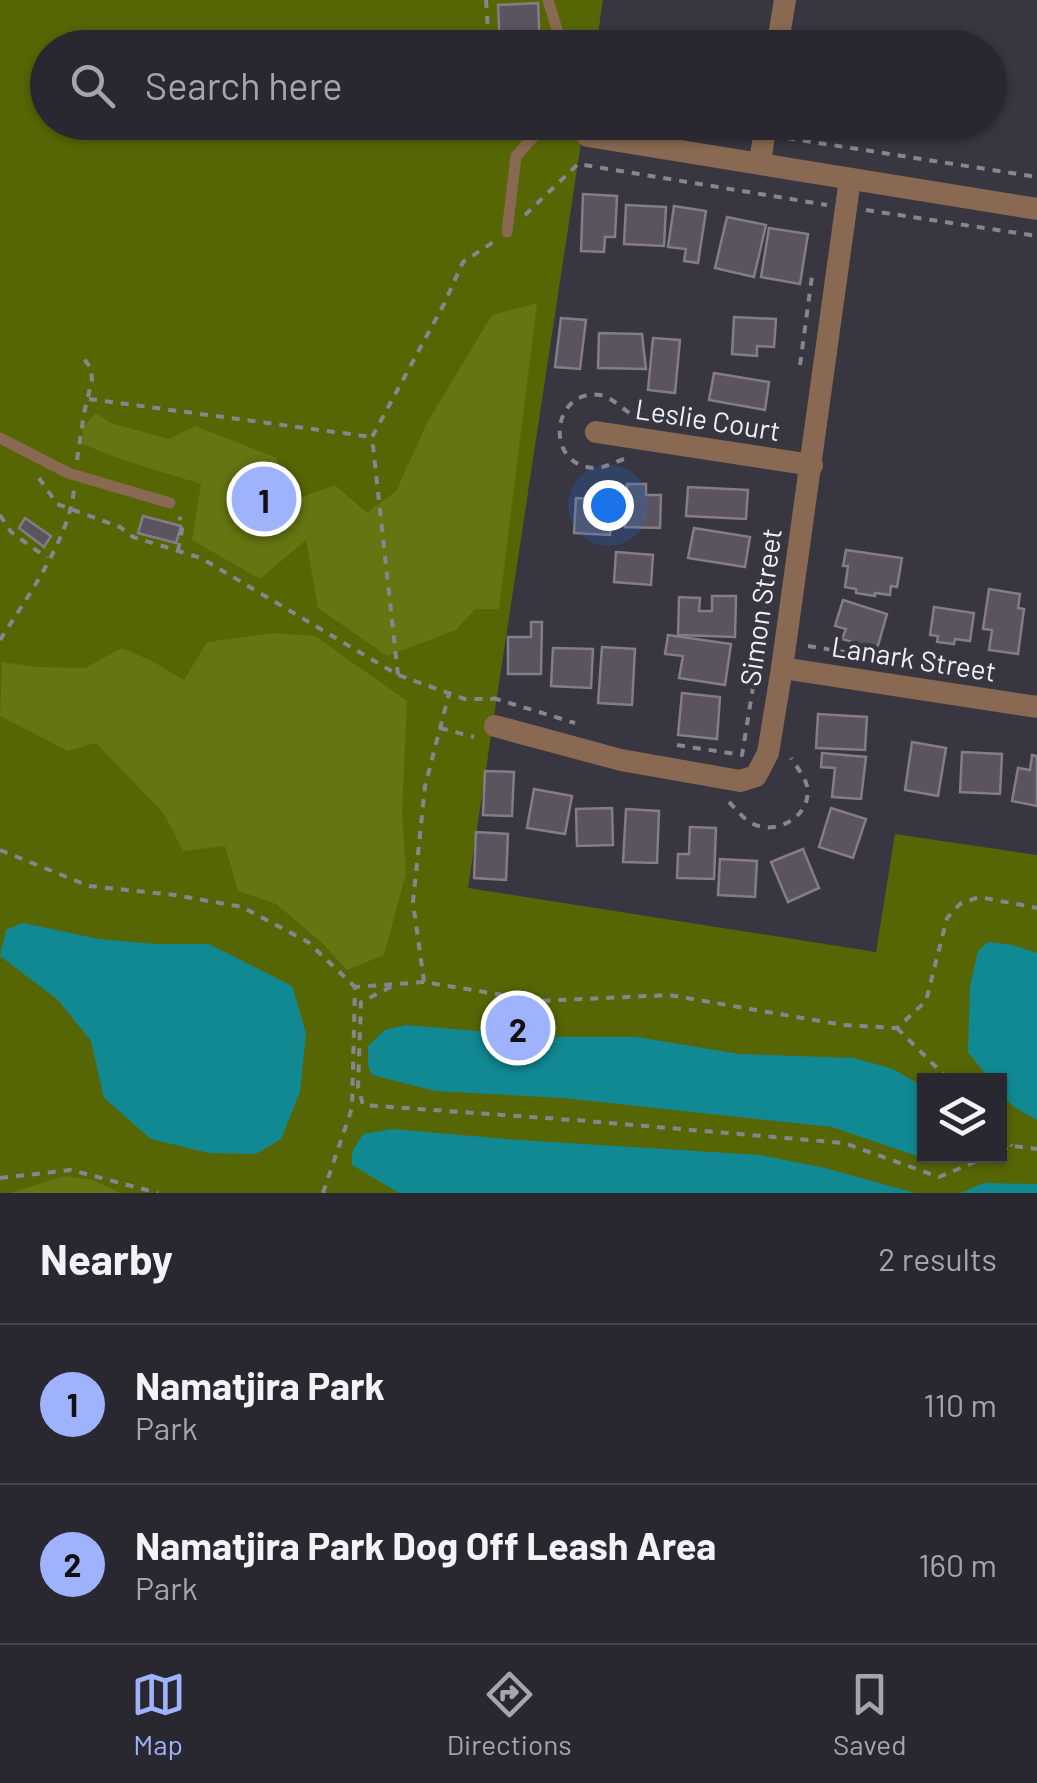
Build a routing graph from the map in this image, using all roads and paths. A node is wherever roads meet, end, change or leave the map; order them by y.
1 (486, 0) edge
2 (548, 0) edge
3 (785, 0) edge
4 (488, 30) edge
5 (557, 30) edge
6 (780, 30) edge
7 (531, 140) edge
8 (614, 140) edge
9 (763, 140) edge
10 (832, 140) edge
11 (760, 162) junction
12 (1037, 177) edge
13 (850, 179) junction
14 (824, 204) dead end
15 (1037, 208) edge
16 (866, 210) dead end
17 (508, 232) junction
18 (1037, 236) edge
19 (812, 274) dead end
20 (84, 359) dead end
21 (800, 363) dead end
22 (88, 399) junction
23 (596, 432) dead end
24 (372, 437) junction
25 (0, 438) edge
26 (812, 465) junction
27 (36, 474) dead end
28 (76, 476) junction
29 (170, 503) joint
30 (72, 510) junction
31 (0, 515) edge
32 (178, 550) junction
33 (48, 559) junction
34 (770, 580) dead end
35 (0, 640) edge
36 (804, 646) dead end
37 (782, 668) junction
38 (940, 668) dead end
39 (398, 675) junction
40 (449, 694) junction
41 (493, 698) junction
42 (1037, 707) edge
43 (578, 724) dead end
44 (495, 726) junction
45 (440, 728) junction
46 (666, 744) dead end
47 (0, 850) edge
48 (1037, 908) edge
49 (424, 982) junction
50 (396, 984) junction
51 (355, 987) junction
52 (898, 1028) junction
53 (942, 1073) edge
54 (1007, 1140) edge
55 (1012, 1146) junction
56 (1007, 1148) edge
57 (1037, 1149) edge
58 (973, 1163) edge
59 (0, 1178) edge
60 (158, 1193) edge
61 (323, 1193) edge

1 - 4 path
2 - 5 lane
3 - 6 street
7 - 17 lane
8 - 11 street
9 - 11 street
10 - 12 path
11 - 13 street
13 - 15 street
13 - 26 street, Simon Street
14 - 17 path
16 - 18 path
17 - 24 path
19 - 21 path
20 - 22 path
22 - 24 path
22 - 28 path
23 - 26 street, Leslie Court
24 - 39 path
25 - 28 lane
26 - 37 street, Simon Street
27 - 30 path
28 - 29 lane
28 - 30 path
29 - 32 path
30 - 32 path
30 - 33 path
31 - 33 path
32 - 39 path
33 - 35 path
34 - 46 path
36 - 38 path
37 - 42 street, Lanark Street
37 - 44 street, Simon Street
39 - 40 path
40 - 41 path
40 - 45 path
41 - 43 path
41 - 44 path
44 - 45 path
45 - 49 path
47 - 51 path
48 - 52 path
49 - 50 path
49 - 52 path
50 - 51 path
50 - 58 path
51 - 61 path
52 - 53 path
54 - 55 path
55 - 56 path
55 - 57 path
59 - 60 path

